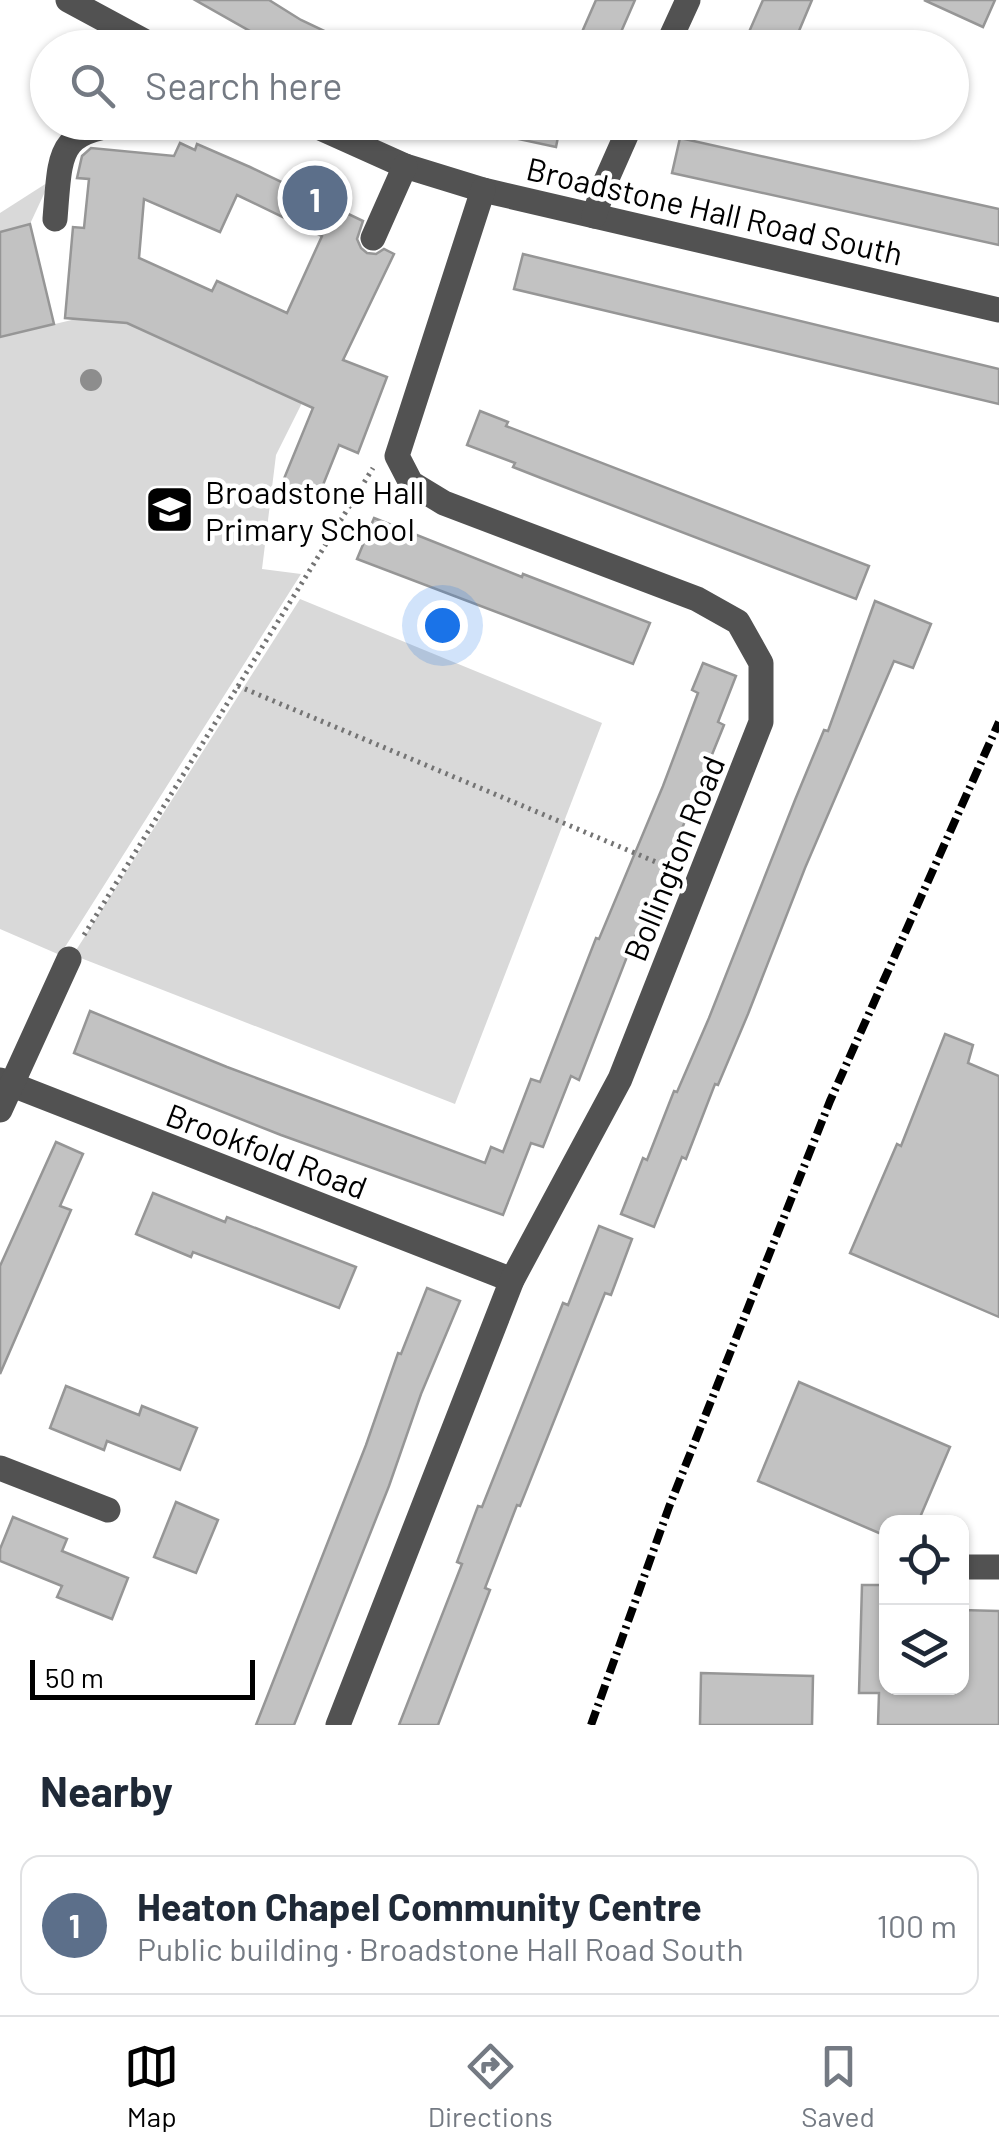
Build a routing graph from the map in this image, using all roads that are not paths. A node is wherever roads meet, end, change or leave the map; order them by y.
1 (68, 0) edge
2 (688, 0) edge
3 (124, 30) edge
4 (674, 30) edge
5 (71, 140) edge
6 (347, 140) edge
7 (624, 140) edge
8 (405, 166) junction
9 (483, 190) junction
10 (594, 216) junction
11 (55, 219) dead end
12 (373, 238) dead end
13 (999, 310) edge
14 (69, 959) road end
15 (5, 1083) edge
16 (0, 1110) edge
17 (512, 1280) junction
18 (0, 1468) edge
19 (108, 1510) dead end
20 (969, 1567) edge
21 (999, 1567) edge
22 (338, 1725) edge

1 - 3 street
2 - 4 street
5 - 11 street
6 - 8 street, Broadstone Hall Road South
7 - 10 street
8 - 9 street, Broadstone Hall Road South
8 - 12 street
9 - 10 street, Broadstone Hall Road South
9 - 17 street, Bollington Road
10 - 13 street, Broadstone Hall Road South
14 - 15 street
15 - 16 street
15 - 17 street, Brookfold Road
17 - 22 street, Bollington Road
18 - 19 street
20 - 21 street

